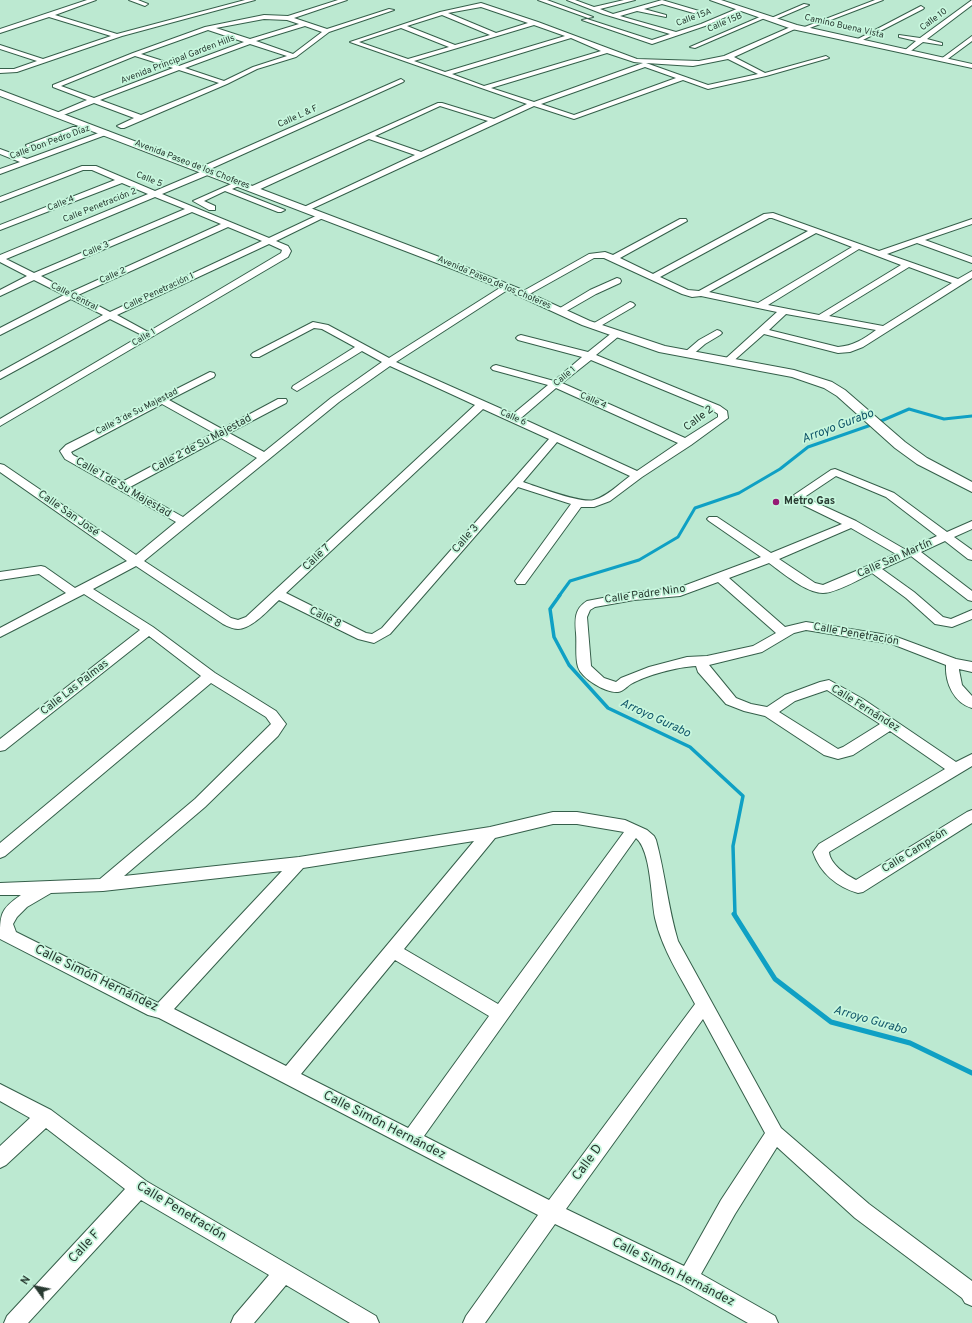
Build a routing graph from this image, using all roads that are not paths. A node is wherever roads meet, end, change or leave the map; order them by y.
1 (93, 0) edge
2 (132, 0) edge
3 (344, 0) edge
4 (541, 0) edge
5 (570, 0) edge
6 (606, 0) edge
7 (632, 0) edge
8 (714, 0) edge
9 (880, 0) edge
10 (243, 1) edge
11 (254, 1) edge
12 (972, 2) edge
13 (145, 4) dead end
14 (616, 4) junction
15 (806, 5) dead end
16 (222, 7) junction
17 (921, 8) dead end
18 (969, 8) edge
19 (594, 9) junction
20 (638, 9) junction
21 (741, 9) junction
22 (391, 10) dead end
23 (697, 12) dead end
24 (442, 13) junction
25 (604, 13) junction
26 (50, 15) junction
27 (614, 16) junction
28 (664, 16) dead end
29 (590, 17) junction
30 (288, 18) junction
31 (768, 18) junction
32 (536, 23) junction
33 (305, 24) junction
34 (401, 26) junction
35 (795, 26) junction
36 (207, 28) junction
37 (805, 28) junction
38 (0, 31) edge
39 (327, 31) junction
40 (676, 34) junction
41 (496, 35) junction
42 (118, 36) junction
43 (571, 36) junction
44 (900, 36) dead end
45 (972, 38) edge
46 (922, 40) junction
47 (251, 41) junction
48 (858, 41) junction
49 (940, 44) dead end
50 (455, 47) junction
51 (693, 47) dead end
52 (0, 48) edge
53 (607, 51) junction
54 (906, 52) junction
55 (134, 54) junction
56 (294, 56) junction
57 (729, 57) junction
58 (826, 58) dead end
59 (943, 60) junction
60 (42, 61) junction
61 (408, 61) junction
62 (636, 61) junction
63 (700, 63) junction
64 (644, 65) junction
65 (972, 66) edge
66 (177, 69) junction
67 (660, 70) junction
68 (0, 71) edge
69 (446, 74) junction
70 (764, 75) junction
71 (682, 78) junction
72 (401, 81) dead end
73 (225, 83) junction
74 (484, 88) junction
75 (0, 93) edge
76 (95, 101) junction
77 (534, 104) junction
78 (58, 114) junction
79 (141, 118) junction
80 (494, 121) junction
81 (121, 126) dead end
82 (76, 130) dead end
83 (107, 133) junction
84 (57, 136) junction
85 (368, 136) junction
86 (77, 144) junction
87 (30, 145) dead end
88 (0, 151) edge
89 (421, 154) junction
90 (27, 162) junction
91 (205, 171) junction
92 (0, 172) edge
93 (122, 180) junction
94 (238, 183) junction
95 (226, 189) junction
96 (253, 189) junction
97 (156, 194) junction
98 (0, 200) edge
99 (307, 209) junction
100 (193, 210) junction
101 (217, 210) dead end
102 (281, 210) dead end
103 (323, 216) junction
104 (232, 220) junction
105 (683, 221) dead end
106 (972, 221) edge
107 (957, 226) junction
108 (0, 228) edge
109 (816, 230) junction
110 (972, 232) edge
111 (917, 240) junction
112 (268, 242) junction
113 (859, 246) junction
114 (288, 251) joint
115 (880, 253) junction
116 (0, 258) edge
117 (614, 258) junction
118 (972, 260) edge
119 (908, 264) junction
120 (972, 274) edge
121 (34, 276) junction
122 (653, 277) junction
123 (617, 281) dead end
124 (957, 282) junction
125 (506, 287) junction
126 (0, 293) edge
127 (701, 293) junction
128 (523, 294) junction
129 (71, 295) junction
130 (630, 305) dead end
131 (759, 306) junction
132 (560, 311) junction
133 (784, 311) junction
134 (110, 315) junction
135 (822, 318) junction
136 (594, 326) junction
137 (884, 329) junction
138 (0, 332) edge
139 (762, 332) junction
140 (717, 333) dead end
141 (616, 334) junction
142 (148, 335) junction
143 (521, 338) dead end
144 (362, 347) junction
145 (688, 354) junction
146 (256, 355) dead end
147 (590, 356) junction
148 (389, 362) junction
149 (727, 362) junction
150 (496, 368) dead end
151 (210, 375) dead end
152 (0, 376) edge
153 (555, 384) junction
154 (297, 388) dead end
155 (162, 400) junction
156 (282, 401) dead end
157 (482, 404) junction
158 (513, 418) junction
159 (0, 423) edge
160 (222, 434) junction
161 (556, 437) junction
162 (687, 443) junction
163 (65, 451) joint
164 (264, 457) junction
165 (0, 467) edge
166 (638, 475) junction
167 (515, 482) junction
168 (122, 487) junction
169 (972, 488) edge
170 (578, 503) junction
171 (713, 519) dead end
172 (184, 522) junction
173 (852, 524) junction
174 (972, 525) edge
175 (946, 537) junction
176 (908, 553) junction
177 (972, 556) edge
178 (771, 558) junction
179 (136, 561) junction
180 (874, 569) junction
181 (0, 576) edge
182 (720, 577) junction
183 (521, 581) dead end
184 (79, 590) junction
185 (277, 594) junction
186 (972, 597) edge
187 (972, 614) edge
188 (149, 630) junction
189 (1, 631) edge
190 (784, 633) junction
191 (374, 639) joint
192 (701, 661) junction
193 (952, 663) junction
194 (972, 667) edge
195 (210, 676) junction
196 (626, 681) joint
197 (972, 703) edge
198 (768, 712) junction
199 (891, 724) junction
200 (0, 746) edge
201 (972, 759) edge
202 (956, 769) junction
203 (972, 816) edge
204 (634, 830) junction
205 (490, 833) junction
206 (0, 852) edge
207 (299, 863) junction
208 (103, 885) junction
209 (52, 887) junction
210 (0, 889) edge
211 (5, 934) edge
212 (393, 951) junction
213 (705, 1004) junction
214 (161, 1011) junction
215 (500, 1014) junction
216 (288, 1077) junction
217 (0, 1092) edge
218 (45, 1116) junction
219 (775, 1134) junction
220 (411, 1139) junction
221 (0, 1159) edge
222 (140, 1188) junction
223 (552, 1212) junction
224 (282, 1273) junction
225 (688, 1278) junction
226 (972, 1296) edge
227 (14, 1323) edge
228 (241, 1323) edge
229 (369, 1323) edge
230 (473, 1323) edge
231 (768, 1323) edge

1 - 26 street
2 - 13 street
3 - 30 street
4 - 29 street
5 - 19 street
6 - 14 street
7 - 14 street
8 - 21 street, Camino Buena Vista
9 - 37 street
10 - 11 street
10 - 16 street
11 - 16 street
12 - 18 street, Calle 10
14 - 19 street
15 - 31 street, Calle 15B
16 - 42 street
17 - 48 street
18 - 46 street, Calle 10
19 - 25 street
20 - 23 street
20 - 27 street
20 - 28 street
21 - 31 street, Camino Buena Vista
21 - 40 street, Calle 15A
22 - 39 street
24 - 32 street
24 - 34 street
24 - 41 street
25 - 27 street
25 - 29 street
26 - 38 street
26 - 42 street
27 - 40 street
29 - 40 street, Calle 15A
30 - 33 street
30 - 36 street
31 - 35 street, Camino Buena Vista
31 - 51 street, Calle 15B
32 - 41 street
32 - 43 street
33 - 39 street
33 - 47 street, Avenida Principal Garden Hills
34 - 50 street
34 - 61 street
35 - 37 street, Camino Buena Vista
35 - 57 street
36 - 47 street
36 - 55 street
37 - 48 street, Camino Buena Vista
39 - 56 street
41 - 50 street
42 - 60 street
43 - 53 street
43 - 69 street
44 - 46 street
45 - 59 street
46 - 49 street
46 - 54 street, Calle 10
47 - 56 street
47 - 66 street, Avenida Principal Garden Hills
48 - 54 street, Camino Buena Vista
50 - 61 street
52 - 60 street
53 - 62 street
53 - 74 street
54 - 59 street, Camino Buena Vista
55 - 66 street
55 - 76 street
56 - 73 street
57 - 63 street
57 - 70 street
58 - 70 street
59 - 65 street, Camino Buena Vista
60 - 68 street
61 - 69 street
62 - 63 street
62 - 64 street
63 - 67 street
64 - 67 street
64 - 77 street
66 - 73 street
66 - 76 street, Avenida Principal Garden Hills
67 - 71 street
69 - 74 street
70 - 71 street
71 - 77 street
72 - 91 street, Calle L & F
73 - 79 street
74 - 77 street
75 - 78 street, Avenida Paseo de los Choferes
76 - 78 street, Avenida Principal Garden Hills
76 - 79 street
77 - 80 street
78 - 83 street, Avenida Paseo de los Choferes
79 - 81 street
80 - 85 street
80 - 89 street
82 - 84 street
83 - 86 street, Calle Don Pedro Díaz
83 - 91 street, Avenida Paseo de los Choferes
84 - 86 street
84 - 87 street
85 - 89 street
85 - 96 street
86 - 90 street, Calle Don Pedro Díaz
88 - 90 street
89 - 99 street
90 - 92 street, Calle Don Pedro Díaz
91 - 94 street, Avenida Paseo de los Choferes
91 - 97 street, Calle Penetración 2
93 - 97 street, Calle 5
93 - 98 street, Calle 5
93 - 108 street, Calle 4
94 - 95 street
94 - 96 street, Avenida Paseo de los Choferes
95 - 101 street
95 - 102 street
96 - 99 street, Avenida Paseo de los Choferes
97 - 100 street, Calle 5
97 - 116 street, Calle Penetración 2
99 - 103 street, Avenida Paseo de los Choferes
100 - 104 street, Calle 5
100 - 121 street, Calle 3
103 - 112 street, Calle Penetración 1
103 - 125 street, Avenida Paseo de los Choferes
104 - 112 street, Calle 5
104 - 129 street, Calle 2
105 - 117 street
106 - 107 street
107 - 110 street
107 - 111 street
109 - 113 street
109 - 122 street
109 - 127 street
111 - 115 street
111 - 118 street
112 - 114 street, Calle 5
112 - 134 street, Calle Penetración 1
113 - 115 street
113 - 131 street
114 - 142 street, Calle 1
115 - 119 street
116 - 121 street, Calle Central
117 - 122 street
117 - 128 street
119 - 124 street
119 - 135 street
120 - 124 street
121 - 126 street, Calle 3
121 - 129 street, Calle Central
122 - 127 street
123 - 132 street
124 - 137 street
125 - 128 street, Avenida Paseo de los Choferes
125 - 148 street
127 - 131 street
128 - 132 street, Avenida Paseo de los Choferes
129 - 134 street, Calle Central
129 - 138 street, Calle 2
130 - 136 street
131 - 133 street
132 - 136 street, Avenida Paseo de los Choferes
133 - 135 street
133 - 139 street
134 - 142 street, Calle Central
134 - 152 street, Calle Penetración 1
135 - 137 street
136 - 141 street, Avenida Paseo de los Choferes
137 - 139 street
139 - 149 street
140 - 145 street
141 - 145 street, Avenida Paseo de los Choferes
141 - 147 street, Calle 1
142 - 159 street, Calle 1
143 - 147 street, Calle 2
144 - 146 street, Calle 6
144 - 148 street, Calle 6
144 - 154 street
145 - 149 street, Avenida Paseo de los Choferes
147 - 153 street, Calle 1
147 - 162 street, Calle 2
148 - 157 street, Calle 6
148 - 164 street
149 - 169 street, Avenida Paseo de los Choferes
150 - 153 street, Calle 4
151 - 155 street, Calle 3 de Su Majestad
153 - 158 street, Calle 1
153 - 162 street, Calle 4
155 - 160 street
155 - 163 street, Calle 3 de Su Majestad
156 - 160 street, Calle 2 de Su Majestad
157 - 158 street, Calle 6
157 - 185 street, Calle 7
158 - 161 street, Calle 6
160 - 164 street
160 - 168 street, Calle 2 de Su Majestad
161 - 166 street, Calle 6
161 - 167 street, Calle 3
162 - 166 street, Calle 2
163 - 168 street, Calle 1 de Su Majestad
164 - 172 street
165 - 179 street, Calle San José
166 - 170 street, Calle 2
167 - 170 street, Calle 2
167 - 191 street, Calle 3
168 - 172 street, Calle 1 de Su Majestad
170 - 183 street
171 - 178 street
172 - 179 street
173 - 175 street
173 - 176 street
173 - 178 street, Calle Padre Nino
174 - 175 street, Calle San Martín
175 - 176 street, Calle San Martín
175 - 177 street
176 - 180 street, Calle San Martín
176 - 186 street
178 - 180 street, Calle San Martín
178 - 182 street, Calle Padre Nino
179 - 184 street
179 - 185 street, Calle 7
180 - 187 street
181 - 184 street
182 - 190 street
182 - 196 street, Calle Padre Nino
184 - 188 street
184 - 189 street
185 - 191 street, Calle 8
188 - 195 street
188 - 200 street, Calle Las Palmas
190 - 192 street, Calle Penetración
190 - 193 street, Calle Penetración
192 - 196 street, Calle Penetración
192 - 198 street
193 - 194 street, Calle Penetración
193 - 197 street
195 - 206 street
195 - 208 street
198 - 199 street, Calle Fernández
198 - 199 street
199 - 202 street, Calle Fernández
201 - 202 street
202 - 203 street, Calle Campeón
204 - 205 street
204 - 213 street
204 - 215 street
205 - 207 street
205 - 212 street
207 - 208 street
207 - 214 street
208 - 209 street
209 - 210 street
209 - 211 street
211 - 214 street, Calle Simón Hernández
212 - 215 street
212 - 216 street
213 - 219 street
213 - 223 street, Calle D
214 - 216 street, Calle Simón Hernández
215 - 220 street
216 - 220 street, Calle Simón Hernández
217 - 218 street, Calle Penetración
218 - 221 street
218 - 222 street, Calle Penetración
219 - 225 street
219 - 226 street
220 - 223 street, Calle Simón Hernández
222 - 224 street, Calle Penetración
222 - 227 street, Calle F
223 - 225 street, Calle Simón Hernández
223 - 230 street, Calle D
224 - 228 street
224 - 229 street, Calle Penetración
225 - 231 street, Calle Simón Hernández

